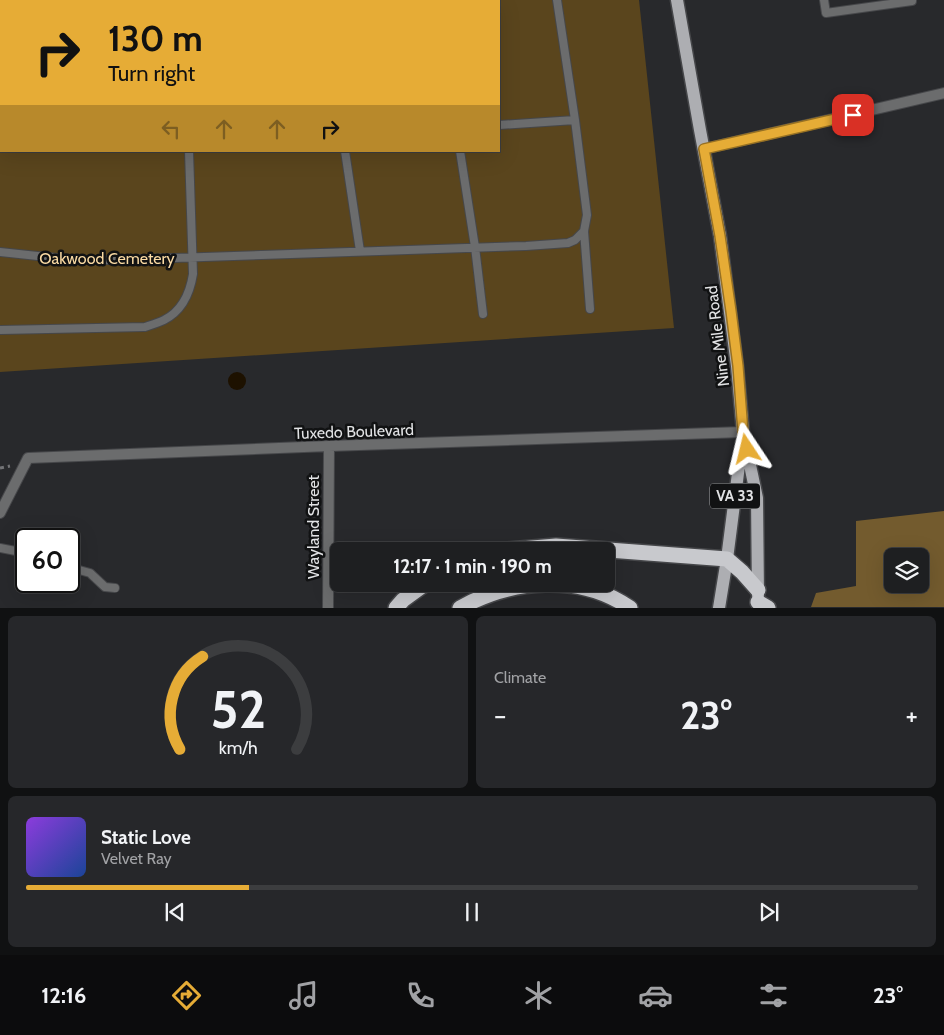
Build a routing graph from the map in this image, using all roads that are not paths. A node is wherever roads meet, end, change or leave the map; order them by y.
1 (557, 0) edge
2 (677, 0) edge
3 (824, 0) edge
4 (912, 0) edge
5 (872, 3) edge
6 (944, 93) edge
7 (575, 120) junction
8 (500, 125) edge
9 (704, 149) junction
10 (189, 152) edge
11 (345, 152) edge
12 (460, 152) edge
13 (584, 231) junction
14 (475, 247) junction
15 (360, 251) junction
16 (0, 252) edge
17 (192, 258) junction
18 (590, 309) dead end
19 (483, 314) dead end
20 (0, 330) edge
21 (743, 432) junction
22 (329, 446) junction
23 (0, 513) edge
24 (0, 548) edge
25 (615, 550) edge
26 (15, 551) edge
27 (727, 559) junction
28 (80, 570) edge
29 (116, 588) dead end
30 (414, 592) edge
31 (760, 602) edge
32 (328, 608) edge
33 (396, 608) edge
34 (460, 608) edge
35 (630, 608) edge
36 (719, 608) edge

1 - 7 lane
2 - 9 main road, Nine Mile Road / VA 33
3 - 5 lane
4 - 5 lane
6 - 9 street
7 - 8 lane
7 - 13 lane
9 - 21 main road, Nine Mile Road / VA 33
10 - 17 lane
11 - 15 lane
12 - 14 lane
13 - 14 lane
13 - 18 lane
14 - 15 lane
14 - 19 lane
15 - 17 lane
16 - 17 lane
17 - 20 lane
21 - 22 street, Tuxedo Boulevard
21 - 27 main road, Nine Mile Road / VA 33
21 - 31 main road, Nine Mile Road / VA 33
22 - 23 street, Tuxedo Boulevard
22 - 32 street, Wayland Street
24 - 26 lane
25 - 27 highway
27 - 31 highway
27 - 36 main road, Nine Mile Road / VA 33
28 - 29 lane
30 - 33 highway
34 - 35 highway

